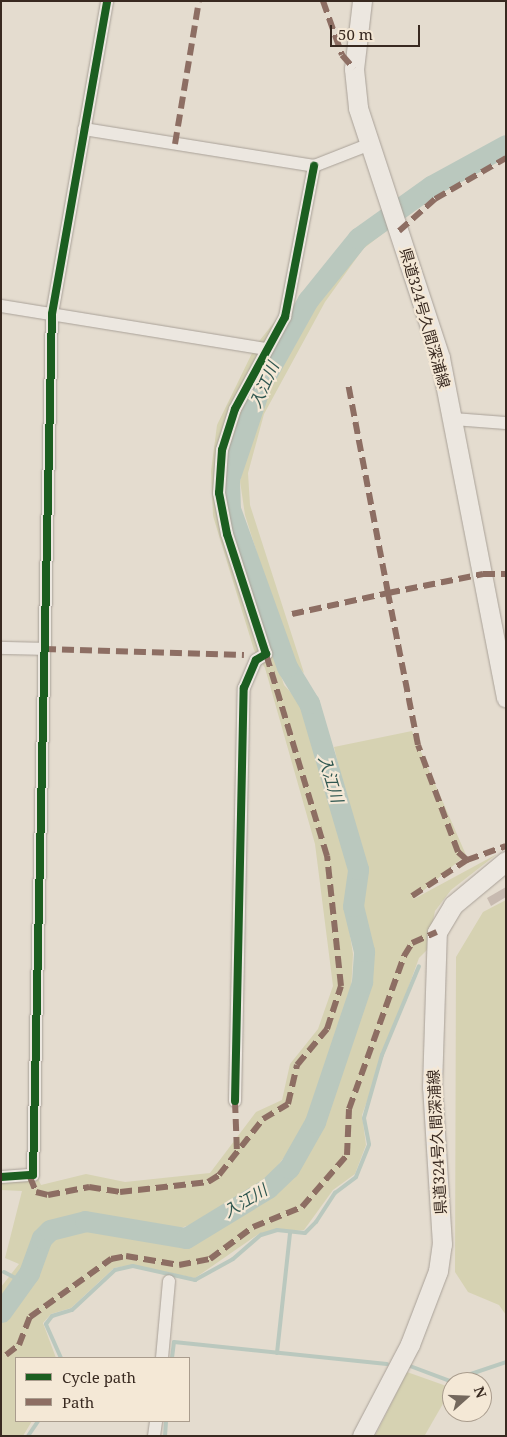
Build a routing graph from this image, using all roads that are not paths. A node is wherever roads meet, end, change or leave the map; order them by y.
1 (107, 1) edge
2 (362, 1) edge
3 (84, 129) junction
4 (368, 145) junction
5 (314, 166) junction
6 (1, 306) edge
7 (52, 314) junction
8 (266, 349) junction
9 (453, 419) junction
10 (506, 423) edge
11 (1, 648) edge
12 (44, 649) junction
13 (506, 698) edge
14 (506, 861) edge
15 (235, 1101) dead end
16 (1, 1177) edge
17 (169, 1281) dead end
18 (162, 1357) edge
19 (156, 1422) edge
20 (154, 1436) edge
21 (362, 1436) edge

1 - 3 street
2 - 4 main road, 県道324号久間深浦線
3 - 5 street
3 - 7 street
4 - 5 street
4 - 9 main road, 県道324号久間深浦線
5 - 8 street
6 - 7 street
7 - 8 street
7 - 12 street
8 - 15 street
9 - 10 street
9 - 13 main road, 県道324号久間深浦線
11 - 12 street
12 - 16 street
14 - 21 main road, 県道324号久間深浦線
17 - 18 street
19 - 20 street

